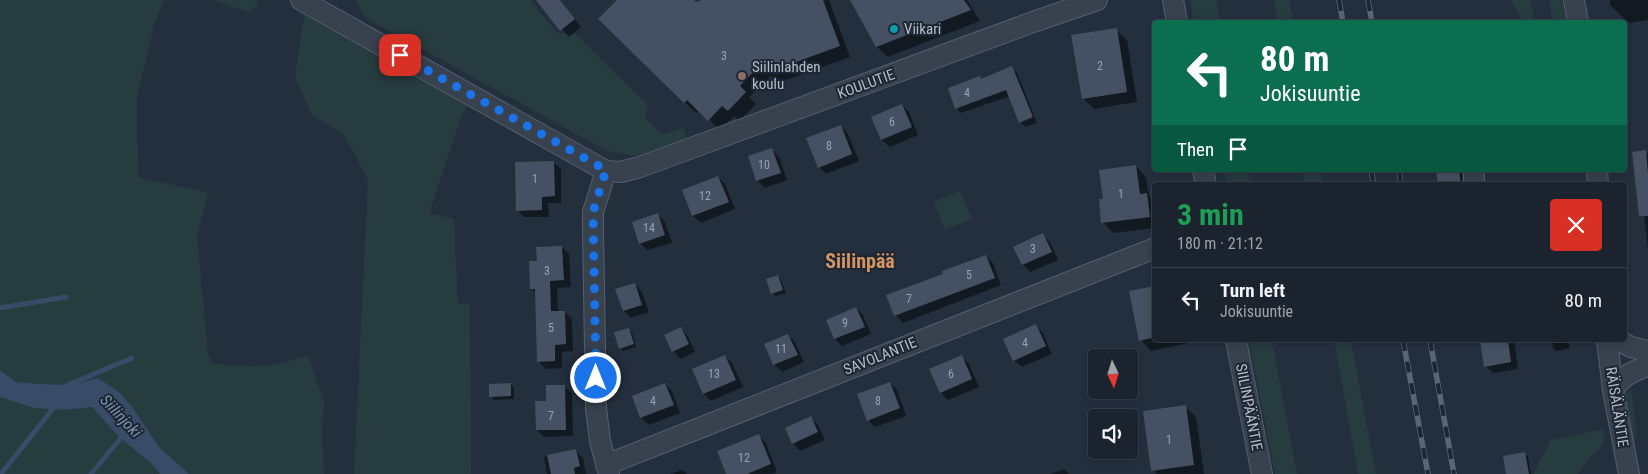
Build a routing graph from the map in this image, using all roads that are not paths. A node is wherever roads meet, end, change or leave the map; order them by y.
1 (301, 0) edge
2 (1097, 0) edge
3 (1172, 0) edge
4 (1574, 0) edge
5 (1177, 20) edge
6 (1578, 20) edge
7 (606, 170) junction
8 (1152, 249) edge
9 (1236, 342) edge
10 (1607, 342) edge
11 (1622, 342) edge
12 (1648, 351) edge
13 (1648, 366) edge
14 (1613, 390) junction
15 (608, 470) edge
16 (1262, 474) edge
17 (1629, 474) edge

1 - 7 street
2 - 7 street, KOULUTIE
3 - 5 street
4 - 6 street
7 - 15 street
8 - 15 street, SAVOLANTIE
9 - 16 street, SIILINPÄÄNTIE
10 - 14 street, RÄISÄLÄNTIE
11 - 12 street
13 - 14 street
14 - 17 street, RÄISÄLÄNTIE

